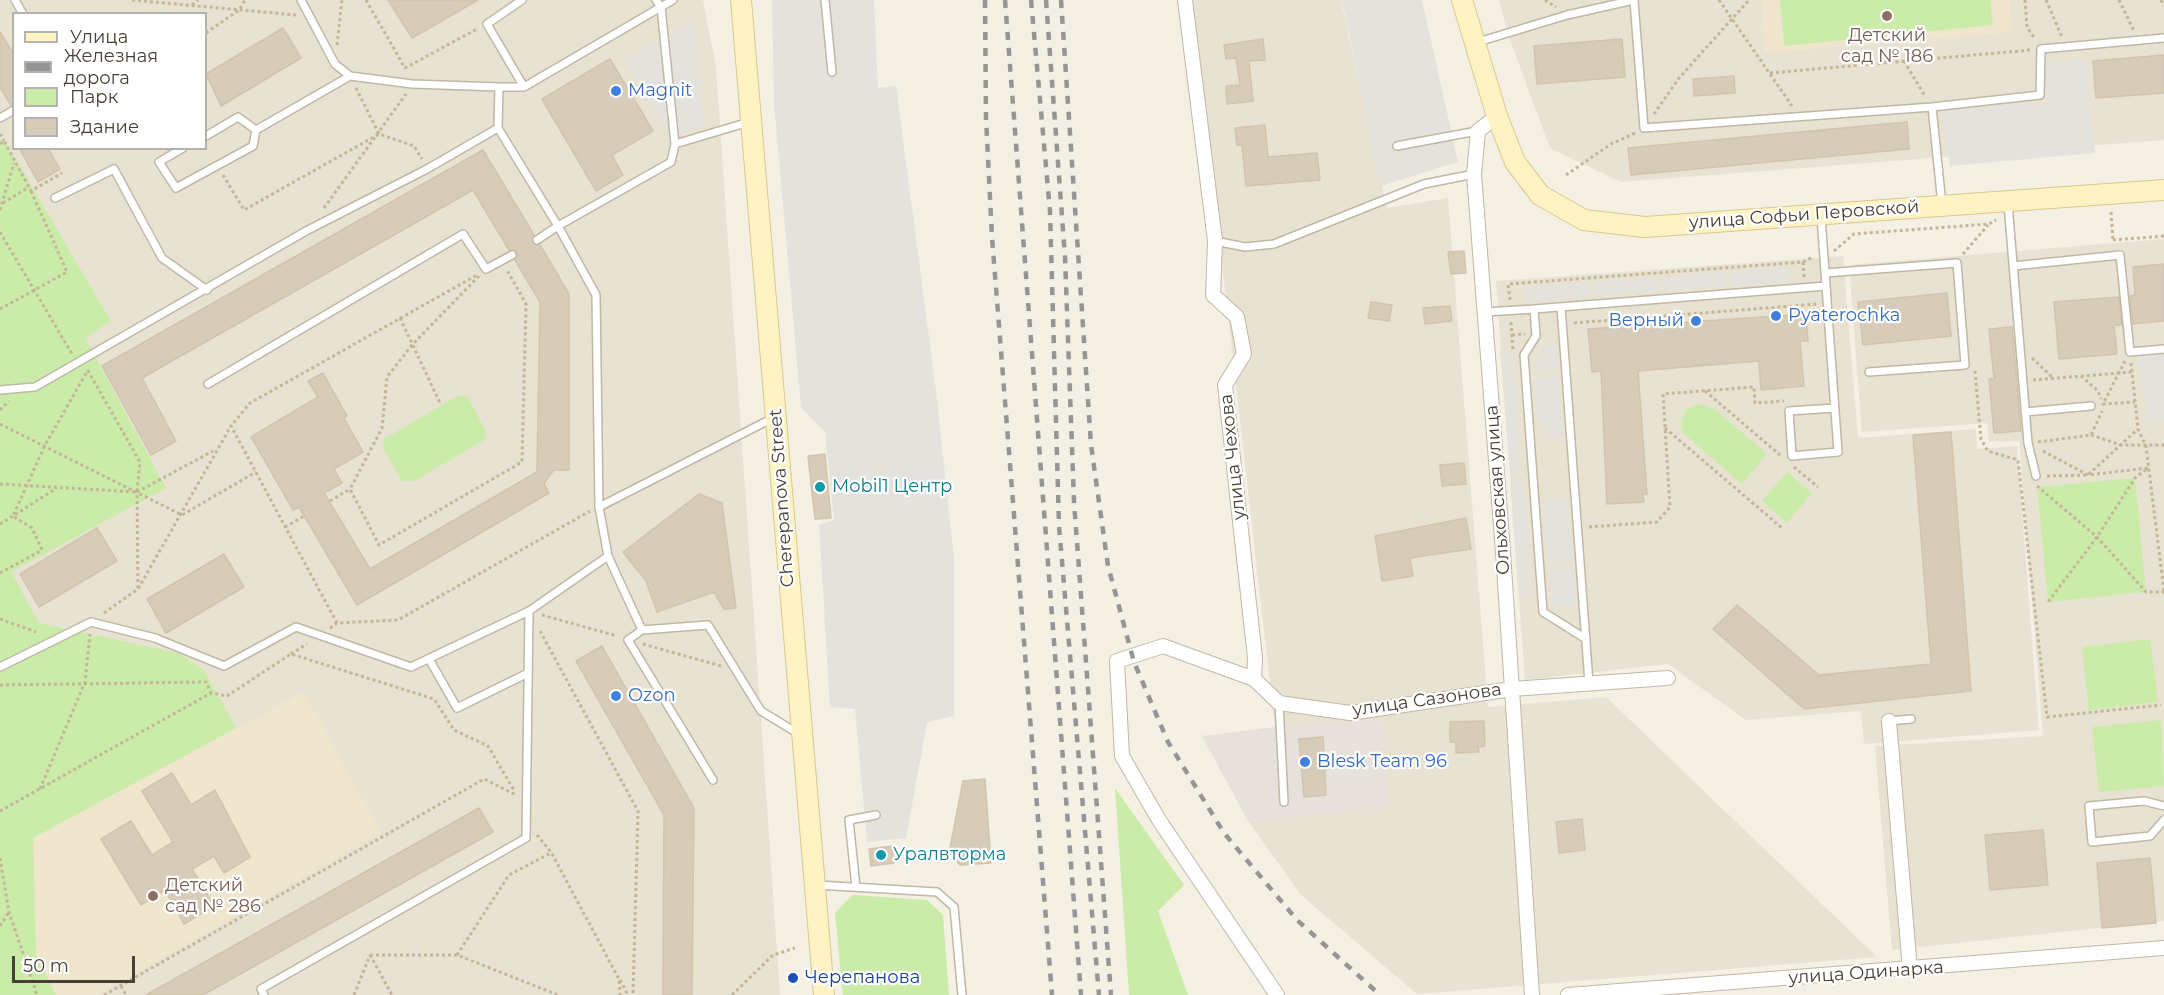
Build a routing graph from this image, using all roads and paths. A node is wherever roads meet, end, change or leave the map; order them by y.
1 (132, 0) edge
2 (165, 0) edge
3 (198, 0) edge
4 (245, 0) edge
5 (301, 0) edge
6 (342, 0) edge
7 (366, 0) edge
8 (522, 0) edge
9 (673, 0) edge
10 (741, 0) edge
11 (825, 0) edge
12 (1185, 0) edge
13 (1462, 0) edge
14 (1634, 0) edge
15 (1719, 0) edge
16 (1749, 0) edge
17 (2025, 0) edge
18 (2046, 0) edge
19 (2119, 0) edge
20 (2161, 0) edge
21 (171, 4) junction
22 (658, 4) edge
23 (192, 5) junction
24 (2164, 6) edge
25 (238, 10) junction
26 (310, 16) junction
27 (1732, 19) junction
28 (487, 24) junction
29 (207, 32) edge
30 (2164, 38) edge
31 (2139, 41) junction
32 (1476, 42) junction
33 (2067, 47) junction
34 (2041, 49) junction
35 (1904, 62) junction
36 (335, 64) junction
37 (832, 72) dead end
38 (1770, 74) junction
39 (350, 76) junction
40 (412, 84) junction
41 (500, 87) junction
42 (524, 87) junction
43 (1932, 107) junction
44 (1497, 116) junction
45 (1800, 117) junction
46 (751, 121) junction
47 (498, 128) junction
48 (1644, 128) junction
49 (256, 130) junction
50 (1478, 131) junction
51 (0, 134) edge
52 (379, 134) junction
53 (207, 135) edge
54 (2, 143) edge
55 (675, 144) junction
56 (1397, 146) dead end
57 (180, 150) edge
58 (15, 161) junction
59 (218, 166) junction
60 (427, 169) junction
61 (62, 173) dead end
62 (1474, 174) junction
63 (1566, 175) dead end
64 (30, 189) junction
65 (2164, 190) edge
66 (55, 198) dead end
67 (2008, 201) junction
68 (1942, 205) junction
69 (1, 206) edge
70 (2111, 211) dead end
71 (1820, 215) junction
72 (1989, 224) dead end
73 (558, 226) junction
74 (306, 231) junction
75 (0, 232) edge
76 (2164, 236) edge
77 (537, 240) dead end
78 (2113, 240) junction
79 (1215, 241) junction
80 (512, 255) dead end
81 (2114, 255) junction
82 (502, 261) junction
83 (1803, 262) dead end
84 (1957, 263) junction
85 (2013, 266) junction
86 (486, 269) junction
87 (1825, 273) junction
88 (1826, 286) junction
89 (207, 290) junction
90 (34, 291) junction
91 (1561, 307) junction
92 (0, 309) edge
93 (1534, 309) junction
94 (1510, 310) junction
95 (1485, 312) junction
96 (1819, 315) dead end
97 (400, 318) junction
98 (1575, 330) dead end
99 (412, 345) junction
100 (2020, 347) junction
101 (2164, 349) edge
102 (2130, 352) junction
103 (1514, 358) dead end
104 (76, 362) junction
105 (88, 370) junction
106 (1869, 372) dead end
107 (2118, 372) junction
108 (2132, 372) junction
109 (78, 376) dead end
110 (2081, 376) junction
111 (2053, 378) junction
112 (2023, 381) junction
113 (208, 384) dead end
114 (0, 390) edge
115 (1705, 391) junction
116 (18, 399) dead end
117 (10, 400) junction
118 (1790, 400) dead end
119 (0, 401) edge
120 (2136, 402) junction
121 (2103, 404) junction
122 (441, 405) dead end
123 (2091, 406) dead end
124 (1835, 408) junction
125 (0, 410) edge
126 (2025, 412) junction
127 (776, 416) junction
128 (0, 424) edge
129 (231, 426) junction
130 (1665, 428) junction
131 (2138, 429) junction
132 (2091, 435) junction
133 (1981, 439) dead end
134 (2028, 443) junction
135 (45, 445) junction
136 (2121, 445) junction
137 (2164, 445) edge
138 (2146, 446) junction
139 (214, 450) junction
140 (1783, 458) dead end
141 (1792, 465) dead end
142 (2148, 468) junction
143 (256, 472) junction
144 (2088, 475) junction
145 (2036, 476) junction
146 (0, 484) edge
147 (26, 485) junction
148 (1818, 487) dead end
149 (59, 488) junction
150 (350, 489) junction
151 (137, 492) junction
152 (330, 501) dead end
153 (599, 507) junction
154 (182, 515) junction
155 (13, 516) junction
156 (304, 516) dead end
157 (1588, 516) dead end
158 (0, 524) edge
159 (285, 527) junction
160 (1589, 527) junction
161 (1782, 528) dead end
162 (2097, 537) junction
163 (1590, 538) dead end
164 (608, 556) junction
165 (0, 573) edge
166 (138, 590) junction
167 (2164, 592) edge
168 (2048, 602) dead end
169 (529, 611) junction
170 (0, 619) edge
171 (91, 622) junction
172 (337, 623) junction
173 (642, 630) junction
174 (36, 632) dead end
175 (322, 634) junction
176 (1586, 639) junction
177 (291, 654) junction
178 (429, 659) junction
179 (0, 667) edge
180 (528, 673) junction
181 (1668, 678) dead end
182 (1254, 679) junction
183 (85, 682) junction
184 (1589, 683) junction
185 (0, 685) edge
186 (1512, 689) junction
187 (211, 693) junction
188 (1279, 703) junction
189 (2161, 705) dead end
190 (1911, 719) dead end
191 (1889, 721) joint
192 (802, 736) junction
193 (712, 780) dead end
194 (39, 791) junction
195 (517, 796) junction
196 (1284, 802) dead end
197 (2164, 806) edge
198 (0, 811) edge
199 (876, 815) dead end
200 (2164, 820) edge
201 (526, 823) junction
202 (551, 852) junction
203 (0, 858) edge
204 (815, 885) junction
205 (856, 887) junction
206 (9, 912) junction
207 (0, 926) edge
208 (795, 948) dead end
209 (2164, 948) edge
210 (370, 955) junction
211 (457, 955) junction
212 (1910, 970) junction
213 (619, 979) junction
214 (121, 986) junction
215 (37, 995) edge
216 (104, 995) edge
217 (126, 995) edge
218 (264, 995) edge
219 (354, 995) edge
220 (392, 995) edge
221 (558, 995) edge
222 (620, 995) edge
223 (628, 995) edge
224 (633, 995) edge
225 (732, 995) edge
226 (824, 995) edge
227 (962, 995) edge
228 (1277, 995) edge
229 (1532, 995) edge
230 (1568, 995) edge

1 - 21 path
2 - 21 path
3 - 23 path
4 - 25 path
5 - 26 lane
6 - 36 path
7 - 28 path
8 - 28 lane
9 - 22 lane
10 - 46 main road, Cherepanova Street
11 - 37 lane
12 - 79 street, улица Чехова
13 - 32 main road
14 - 32 lane
14 - 48 lane
15 - 27 path
16 - 27 path
17 - 34 path
18 - 33 path
19 - 31 path
20 - 24 path
21 - 23 path
22 - 42 lane
22 - 55 lane
23 - 25 path
25 - 26 path
25 - 29 path
26 - 36 lane
27 - 38 path
27 - 48 path
28 - 42 lane
30 - 31 lane
31 - 33 lane
32 - 44 main road
33 - 34 lane
34 - 35 path
34 - 43 lane
35 - 38 path
35 - 43 path
36 - 39 lane
38 - 45 path
39 - 40 lane
39 - 49 lane
39 - 52 path
40 - 41 lane
40 - 52 path
41 - 42 lane
41 - 47 lane
43 - 45 lane
43 - 68 lane
44 - 50 street
44 - 71 main road, улица Софьи Перовской
45 - 48 lane
46 - 55 lane
46 - 127 main road, Cherepanova Street
47 - 60 lane
47 - 73 lane
48 - 63 path
49 - 53 lane
49 - 59 lane
50 - 56 lane
50 - 62 street, Ольховская улица
51 - 54 path
52 - 59 path
52 - 60 path
52 - 74 path
54 - 58 path
55 - 73 lane
57 - 59 lane
58 - 64 path
58 - 69 path
60 - 74 lane
61 - 64 path
62 - 79 lane
62 - 95 street, Ольховская улица
64 - 69 path
64 - 90 path
65 - 67 main road, улица Софьи Перовской
66 - 89 lane
67 - 68 main road, улица Софьи Перовской
67 - 85 lane
68 - 71 main road, улица Софьи Перовской
70 - 78 path
71 - 87 lane
72 - 84 path
73 - 77 lane
73 - 153 lane
74 - 89 lane
75 - 90 path
76 - 78 path
78 - 81 path
79 - 182 street, улица Чехова
80 - 82 lane
81 - 85 lane
81 - 102 lane
82 - 86 lane
82 - 150 path
83 - 94 path
84 - 87 lane
84 - 106 lane
85 - 100 lane
86 - 97 path
86 - 99 path
86 - 113 lane
87 - 88 lane
88 - 91 lane
88 - 124 lane
89 - 104 lane
90 - 92 path
90 - 104 path
91 - 93 lane
91 - 176 lane
93 - 94 lane
93 - 176 lane
94 - 95 lane
94 - 103 path
95 - 186 street, Ольховская улица
96 - 98 path
97 - 99 path
97 - 129 path
99 - 122 path
99 - 150 path
100 - 111 path
100 - 112 lane
101 - 102 lane
102 - 107 path
102 - 108 path
104 - 105 path
104 - 114 lane
105 - 109 path
105 - 135 path
105 - 151 path
107 - 108 path
107 - 110 path
107 - 121 path
108 - 120 path
110 - 111 path
110 - 121 path
111 - 112 path
112 - 126 lane
115 - 118 path
115 - 130 path
115 - 140 path
116 - 117 path
117 - 119 path
117 - 125 path
120 - 121 path
120 - 131 path
121 - 132 path
123 - 126 lane
124 - 124 lane
126 - 134 lane
127 - 153 lane
127 - 192 main road, Cherepanova Street
128 - 135 path
129 - 139 path
129 - 143 path
130 - 160 path
130 - 161 path
131 - 136 path
131 - 138 path
132 - 134 path
132 - 136 path
133 - 189 path
134 - 144 path
134 - 145 lane
135 - 147 path
135 - 151 path
136 - 138 path
136 - 144 path
137 - 138 path
138 - 142 path
139 - 151 path
139 - 154 path
141 - 148 path
142 - 144 path
142 - 162 path
142 - 167 path
143 - 154 path
143 - 159 path
144 - 145 path
145 - 162 path
146 - 147 path
147 - 149 path
147 - 155 path
149 - 151 path
149 - 155 path
150 - 152 path
151 - 154 path
151 - 166 path
153 - 164 lane
153 - 172 path
154 - 166 path
155 - 158 path
155 - 165 path
156 - 159 path
157 - 160 path
159 - 172 path
160 - 163 path
162 - 167 path
162 - 168 path
164 - 169 lane
164 - 173 lane
166 - 171 path
169 - 178 lane
169 - 180 lane
169 - 224 path
170 - 174 path
171 - 175 lane
171 - 179 lane
171 - 183 path
172 - 175 path
173 - 192 lane
173 - 193 lane
175 - 177 path
175 - 178 lane
176 - 184 lane
177 - 187 path
177 - 195 path
178 - 180 lane
180 - 201 lane
181 - 184 street, улица Сазонова
182 - 188 street
182 - 228 street
183 - 185 path
183 - 187 path
183 - 194 path
184 - 186 street, улица Сазонова
186 - 188 street, улица Сазонова
186 - 229 street, Ольховская улица
187 - 194 path
188 - 196 lane
190 - 191 lane
191 - 212 street
192 - 204 main road, Cherepanova Street
194 - 198 path
195 - 201 path
195 - 214 path
197 - 200 lane
199 - 205 lane
201 - 202 path
201 - 218 lane
202 - 211 path
202 - 213 path
203 - 206 path
204 - 205 lane
204 - 226 main road, Cherepanova Street
205 - 227 lane
206 - 207 path
206 - 215 path
208 - 225 path
209 - 212 street, улица Одинарка
210 - 211 path
210 - 219 path
210 - 220 path
211 - 221 path
212 - 230 street, улица Одинарка
213 - 222 path
213 - 223 path
214 - 216 path
214 - 217 path

